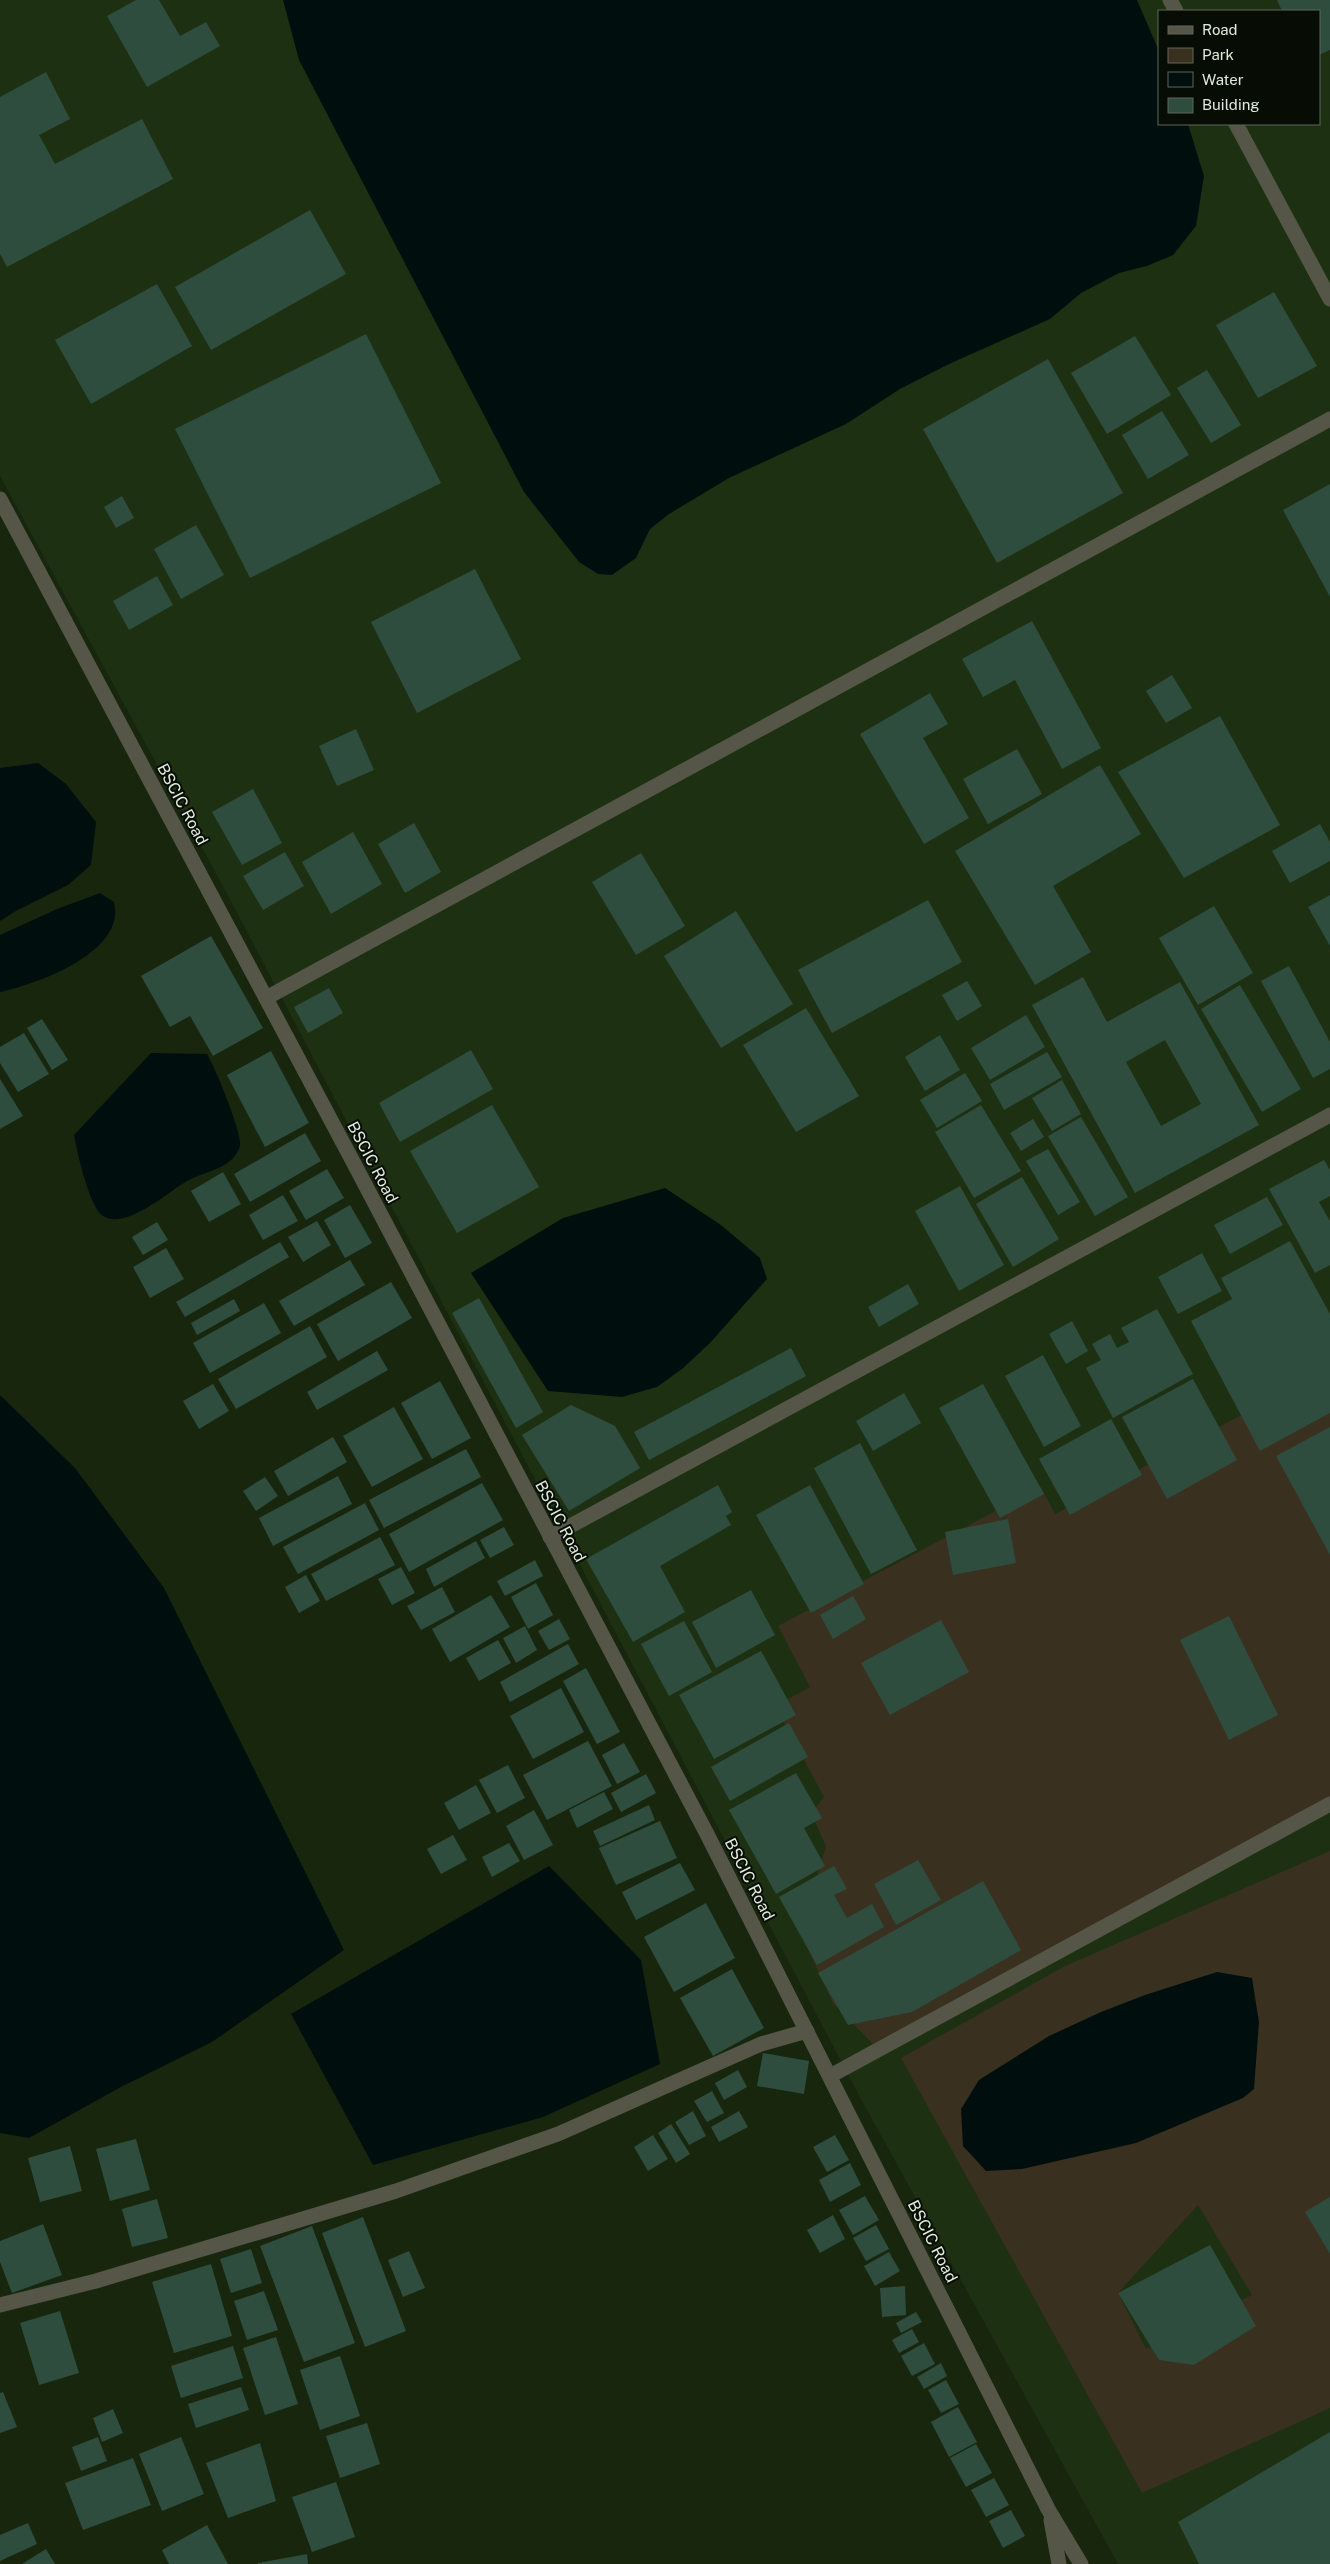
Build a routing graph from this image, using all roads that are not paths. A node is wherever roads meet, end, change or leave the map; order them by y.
1 (1237, 125) edge
2 (1330, 299) edge
3 (1330, 419) edge
4 (0, 499) edge
5 (266, 998) junction
6 (1330, 1115) edge
7 (550, 1537) junction
8 (1330, 1804) edge
9 (807, 2031) junction
10 (830, 2076) junction
11 (0, 2305) edge
12 (1048, 2509) junction
13 (1059, 2564) edge
14 (1081, 2564) edge

1 - 2 street
3 - 5 street
4 - 5 street, BSCIC Road
5 - 7 street, BSCIC Road
6 - 7 street
7 - 9 street, BSCIC Road
8 - 10 street
9 - 10 street, BSCIC Road
9 - 11 street
10 - 12 street, BSCIC Road
12 - 13 street
12 - 14 street, BSCIC Road

